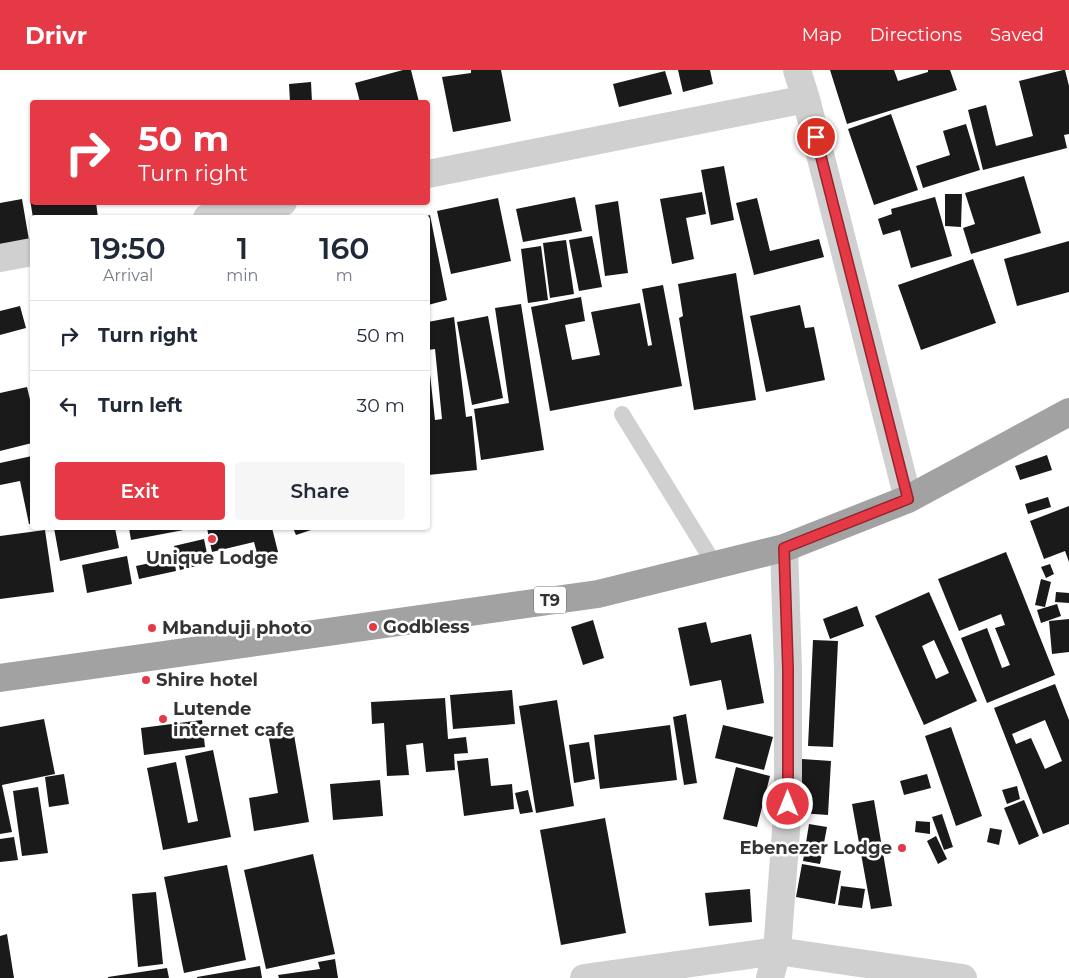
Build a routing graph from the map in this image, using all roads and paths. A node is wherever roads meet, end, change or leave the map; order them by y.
1 (797, 70) edge
2 (806, 99) junction
3 (430, 174) edge
4 (269, 205) edge
5 (221, 215) edge
6 (30, 252) edge
7 (0, 258) edge
8 (1069, 412) edge
9 (622, 414) dead end
10 (908, 499) junction
11 (784, 548) junction
12 (715, 565) junction
13 (0, 678) edge
14 (777, 951) junction
15 (584, 978) edge
16 (770, 978) edge
17 (963, 978) edge

1 - 2 street
2 - 3 street
2 - 10 street
4 - 5 street
6 - 7 street
8 - 10 highway, T9
9 - 12 lane
10 - 11 highway, T9
11 - 12 highway, T9
11 - 14 street
12 - 13 highway, T9
14 - 15 street
14 - 16 street
14 - 17 street

